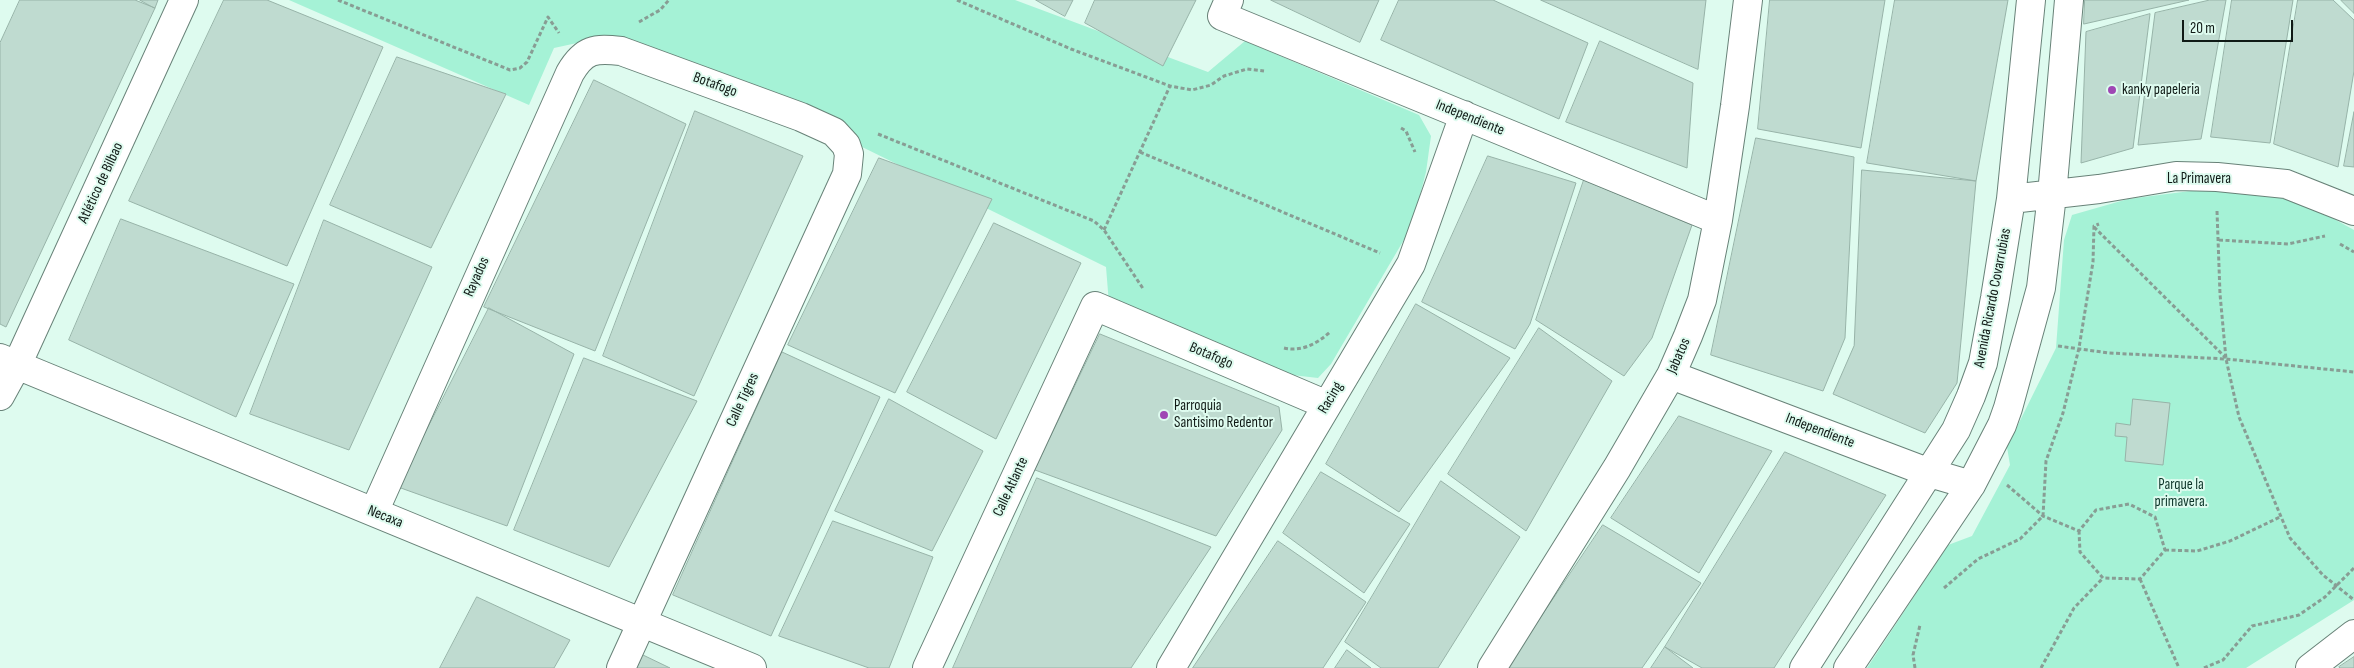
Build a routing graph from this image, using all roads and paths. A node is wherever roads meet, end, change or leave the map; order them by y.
1 (184, 0) edge
2 (338, 0) edge
3 (957, 0) edge
4 (1748, 0) edge
5 (2031, 0) edge
6 (2069, 0) edge
7 (1225, 8) edge
8 (585, 55) junction
9 (1272, 72) dead end
10 (1170, 86) junction
11 (1464, 115) junction
12 (1394, 124) dead end
13 (872, 131) dead end
14 (834, 132) joint
15 (1140, 152) junction
16 (1416, 154) dead end
17 (2218, 177) junction
18 (2099, 189) junction
19 (2052, 195) junction
20 (2011, 199) junction
21 (2354, 211) edge
22 (1718, 220) junction
23 (2101, 224) dead end
24 (2094, 226) junction
25 (1104, 230) junction
26 (2319, 231) dead end
27 (2219, 240) junction
28 (2334, 240) dead end
29 (1383, 243) dead end
30 (1380, 252) junction
31 (2354, 252) edge
32 (1375, 261) dead end
33 (1411, 264) junction
34 (1152, 294) dead end
35 (1095, 306) joint
36 (1332, 330) dead end
37 (2026, 344) junction
38 (1277, 345) dead end
39 (2079, 348) junction
40 (2226, 359) junction
41 (9, 362) edge
42 (2354, 372) edge
43 (1671, 375) junction
44 (0, 396) edge
45 (1327, 405) junction
46 (1930, 473) junction
47 (1977, 474) junction
48 (374, 512) junction
49 (2043, 516) junction
50 (2280, 517) junction
51 (2079, 530) junction
52 (2165, 550) junction
53 (2354, 568) edge
54 (2103, 578) junction
55 (2140, 578) junction
56 (2336, 586) junction
57 (1938, 593) dead end
58 (2354, 601) edge
59 (1922, 622) dead end
60 (642, 623) junction
61 (2354, 634) edge
62 (620, 668) edge
63 (752, 668) edge
64 (926, 668) edge
65 (1171, 668) edge
66 (1492, 668) edge
67 (1804, 668) edge
68 (1848, 668) edge
69 (1915, 668) edge
70 (2040, 668) edge
71 (2179, 668) edge
72 (2204, 668) edge
73 (2310, 668) edge

1 - 41 street, Atlético de Bilbao
2 - 8 path
3 - 10 path
4 - 22 street, Jabatos
5 - 20 street, Avenida Ricardo Covarrubias
6 - 19 street
7 - 11 street, Independiente
8 - 14 street, Botafogo
8 - 48 street, Rayados
9 - 10 path
10 - 15 path
11 - 22 street, Independiente
11 - 33 street, Racing
12 - 16 path
13 - 25 path
14 - 60 street, Calle Tigres
15 - 25 path
15 - 30 path
17 - 18 street, La Primavera
17 - 21 street, La Primavera
17 - 27 path
18 - 19 street, La Primavera
18 - 24 path
19 - 20 street, La Primavera
19 - 37 street
20 - 46 street, Avenida Ricardo Covarrubias
22 - 43 street, Jabatos
23 - 24 path
24 - 39 path
24 - 40 path
25 - 34 path
26 - 27 path
27 - 40 path
28 - 31 path
29 - 30 path
30 - 32 path
30 - 33 path
33 - 45 street, Racing
35 - 45 street, Botafogo
35 - 64 street, Calle Atlante
36 - 38 path
37 - 39 path
37 - 47 street
39 - 40 path
39 - 49 path
40 - 42 path
40 - 50 path
41 - 44 street, Atlético de Bilbao
41 - 48 street, Necaxa
43 - 46 street, Independiente
43 - 66 street, Jabatos
45 - 65 street, Racing
46 - 47 street, Independiente
46 - 67 street, Avenida Ricardo Covarrubias
47 - 49 path
47 - 68 street
48 - 60 street, Necaxa
49 - 51 path
49 - 57 path
50 - 52 path
50 - 56 path
51 - 52 path
51 - 54 path
52 - 55 path
53 - 56 path
54 - 55 path
54 - 70 path
55 - 71 path
56 - 58 path
56 - 72 path
59 - 69 path
60 - 62 street, Calle Tigres
60 - 63 street, Necaxa
61 - 73 street

